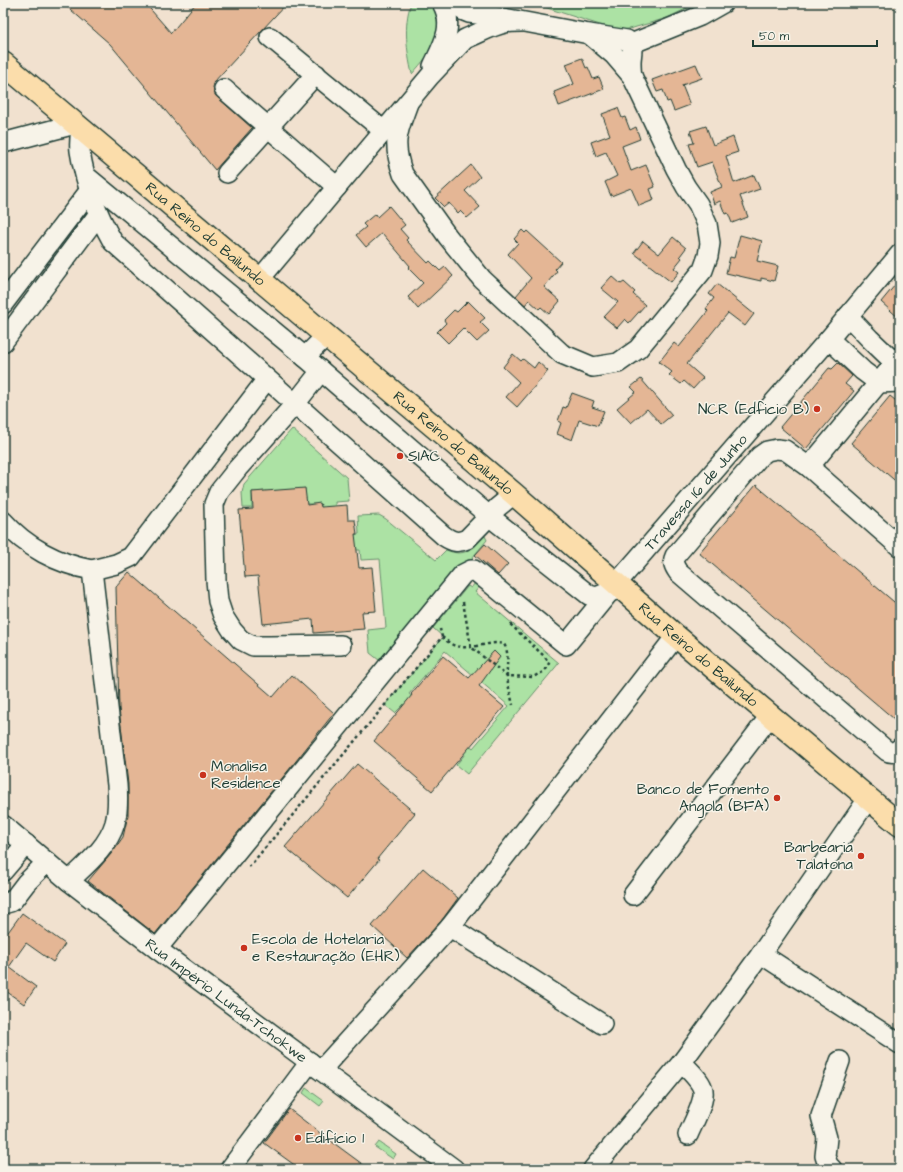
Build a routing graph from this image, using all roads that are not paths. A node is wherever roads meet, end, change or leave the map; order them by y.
1 (442, 3) edge
2 (723, 3) edge
3 (462, 9) edge
4 (521, 22) junction
5 (447, 25) junction
6 (270, 37) dead end
7 (469, 37) junction
8 (623, 49) junction
9 (3, 63) edge
10 (316, 74) junction
11 (430, 76) junction
12 (224, 89) dead end
13 (408, 103) junction
14 (78, 127) junction
15 (268, 127) junction
16 (384, 131) junction
17 (3, 143) edge
18 (227, 173) dead end
19 (88, 183) junction
20 (337, 187) junction
21 (98, 215) junction
22 (900, 254) edge
23 (259, 280) junction
24 (3, 304) edge
25 (848, 316) junction
26 (326, 336) junction
27 (829, 339) junction
28 (3, 342) edge
29 (305, 357) junction
30 (898, 360) edge
31 (321, 371) junction
32 (266, 379) junction
33 (900, 382) edge
34 (879, 383) junction
35 (295, 404) junction
36 (809, 467) junction
37 (514, 494) junction
38 (489, 516) junction
39 (3, 521) edge
40 (900, 547) edge
41 (92, 570) junction
42 (618, 590) junction
43 (676, 636) junction
44 (341, 645) dead end
45 (770, 716) junction
46 (900, 748) edge
47 (868, 799) junction
48 (3, 825) edge
49 (900, 825) edge
50 (26, 844) junction
51 (47, 862) junction
52 (3, 871) edge
53 (69, 880) junction
54 (633, 895) dead end
55 (3, 904) edge
56 (450, 927) junction
57 (158, 949) junction
58 (761, 954) junction
59 (602, 1024) dead end
60 (900, 1044) edge
61 (840, 1061) dead end
62 (682, 1062) junction
63 (315, 1066) junction
64 (688, 1135) dead end
65 (230, 1169) edge
66 (454, 1169) edge
67 (593, 1169) edge
68 (832, 1169) edge

1 - 5 street
2 - 8 street
3 - 4 street
3 - 5 street
3 - 7 street
4 - 7 street
4 - 8 street
5 - 7 street
5 - 11 street
6 - 10 street
7 - 11 street
8 - 13 street
9 - 14 main road, Rua Reino do Bailundo
10 - 15 street
10 - 16 street
11 - 13 street
12 - 15 street
13 - 16 street
14 - 17 street
14 - 19 street
14 - 23 main road, Rua Reino do Bailundo
15 - 18 street
15 - 20 street
16 - 20 street
19 - 21 street
19 - 24 street
19 - 29 street
20 - 23 street
21 - 28 street
21 - 32 street
22 - 25 street, Travessa 16 de Junho
23 - 26 main road, Rua Reino do Bailundo
25 - 27 street, Travessa 16 de Junho
25 - 30 street
26 - 29 street
26 - 37 main road, Rua Reino do Bailundo
27 - 34 street
27 - 42 street, Travessa 16 de Junho
29 - 31 street
30 - 33 street
30 - 34 street
31 - 35 street
31 - 38 street
32 - 35 street
32 - 41 street
33 - 34 street
34 - 36 street
35 - 38 street
35 - 44 street
36 - 40 street
36 - 46 street
37 - 38 street
37 - 42 main road, Rua Reino do Bailundo
38 - 42 street
39 - 41 street
41 - 53 street
42 - 43 main road, Rua Reino do Bailundo
42 - 57 street, Travessa 16 de Junho
43 - 45 main road, Rua Reino do Bailundo
43 - 56 street
45 - 47 main road, Rua Reino do Bailundo
45 - 54 street
47 - 49 main road, Rua Reino do Bailundo
47 - 58 street
48 - 50 street, Rua Império Lunda-Tchokwe
50 - 51 street, Rua Império Lunda-Tchokwe
50 - 52 street
51 - 53 street, Rua Império Lunda-Tchokwe
51 - 55 street
53 - 57 street, Rua Império Lunda-Tchokwe
56 - 59 street
56 - 63 street
57 - 63 street, Rua Império Lunda-Tchokwe
58 - 60 street
58 - 62 street
61 - 68 street
62 - 64 street
62 - 67 street
63 - 65 street
63 - 66 street, Rua Império Lunda-Tchokwe

